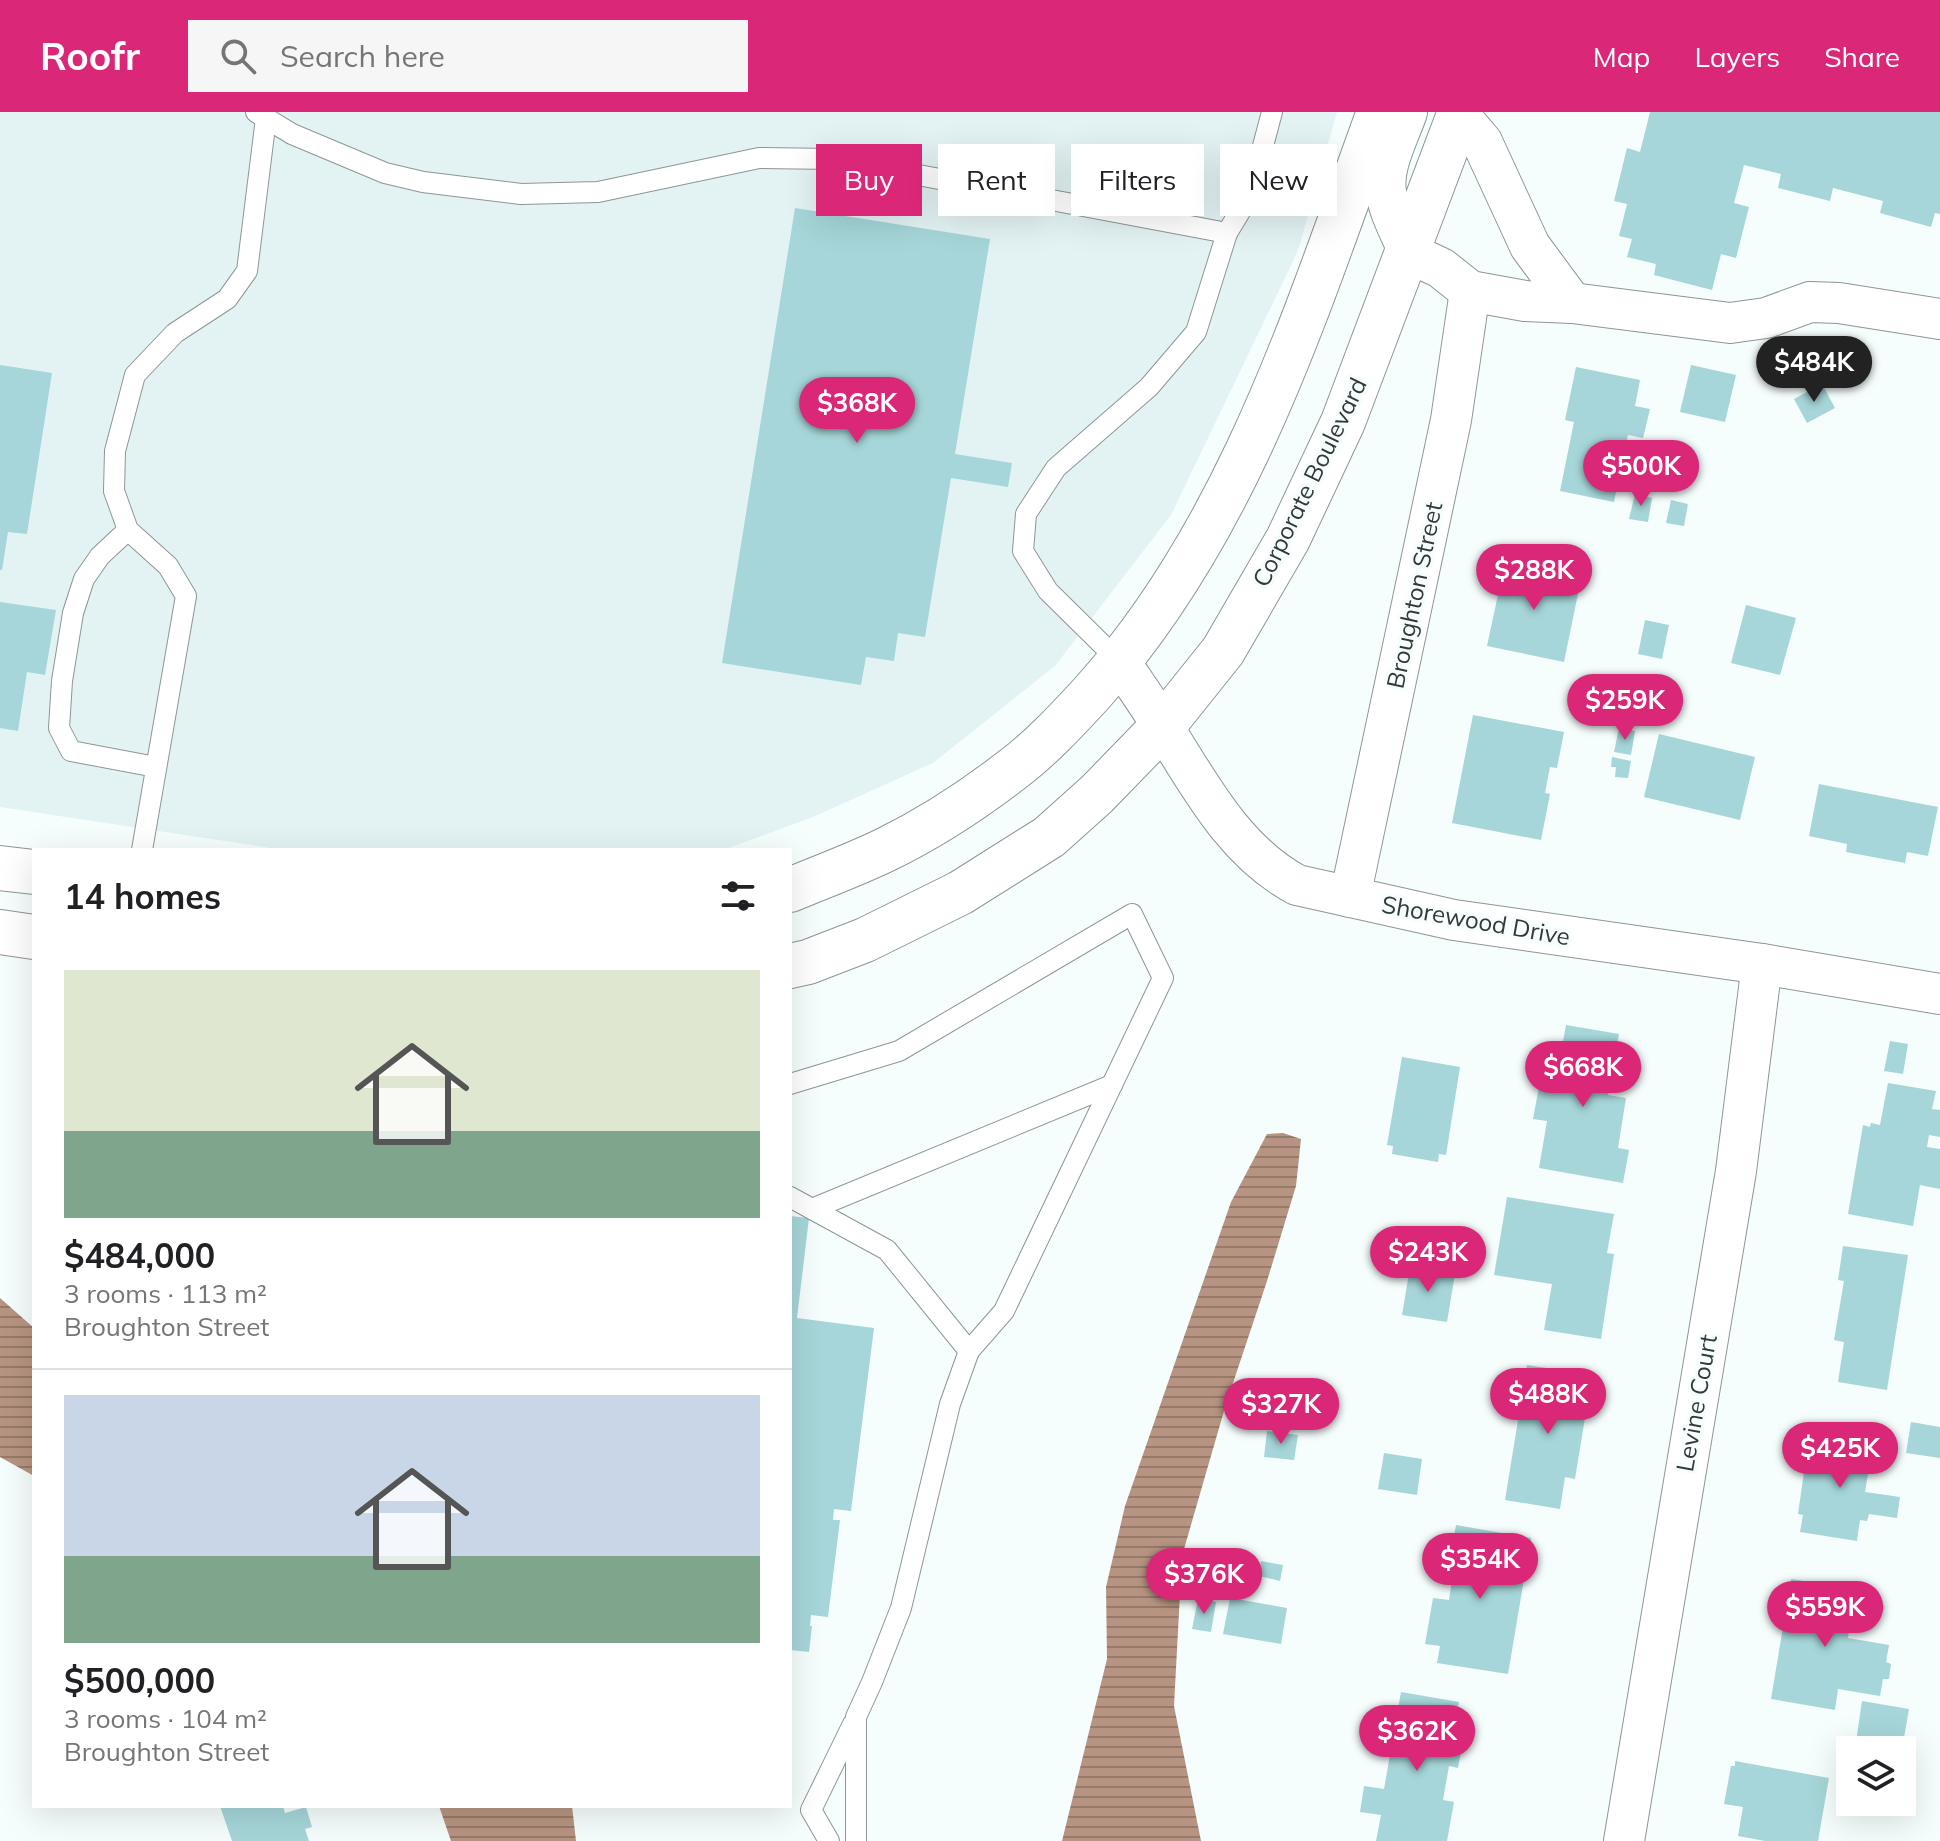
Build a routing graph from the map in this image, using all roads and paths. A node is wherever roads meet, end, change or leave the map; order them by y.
1 (1272, 112) edge
2 (1379, 112) edge
3 (1407, 112) edge
4 (1460, 113) edge
5 (261, 115) edge
6 (1227, 233) junction
7 (1409, 253) junction
8 (1470, 291) junction
9 (1572, 303) junction
10 (1940, 319) edge
11 (128, 530) junction
12 (1120, 662) junction
13 (1163, 726) junction
14 (156, 767) junction
15 (142, 848) edge
16 (0, 868) edge
17 (32, 872) edge
18 (792, 889) edge
19 (1350, 897) junction
20 (0, 932) edge
21 (32, 937) edge
22 (1762, 964) junction
23 (792, 966) edge
24 (1940, 994) edge
25 (792, 1083) edge
26 (1112, 1085) junction
27 (792, 1198) edge
28 (812, 1209) junction
29 (969, 1351) junction
30 (856, 1717) junction
31 (829, 1841) edge
32 (856, 1841) edge
33 (1624, 1841) edge

1 - 6 lane
2 - 12 street
3 - 7 street
4 - 7 street, Corporate Boulevard
4 - 9 street
5 - 6 lane
5 - 11 lane
6 - 12 lane
7 - 8 street
7 - 13 street, Corporate Boulevard
8 - 9 street
8 - 19 street, Broughton Street
9 - 10 street
11 - 14 lane
11 - 14 lane
12 - 13 street, Shorewood Drive
12 - 18 street
13 - 19 street, Shorewood Drive
13 - 23 street, Corporate Boulevard
14 - 15 lane
16 - 17 street
19 - 22 street, Shorewood Drive
20 - 21 street
22 - 24 street, Shorewood Drive
22 - 33 street, Levine Court
25 - 26 lane
26 - 28 lane
26 - 29 lane
27 - 28 lane
28 - 29 lane
29 - 30 lane
30 - 31 lane
30 - 32 lane

